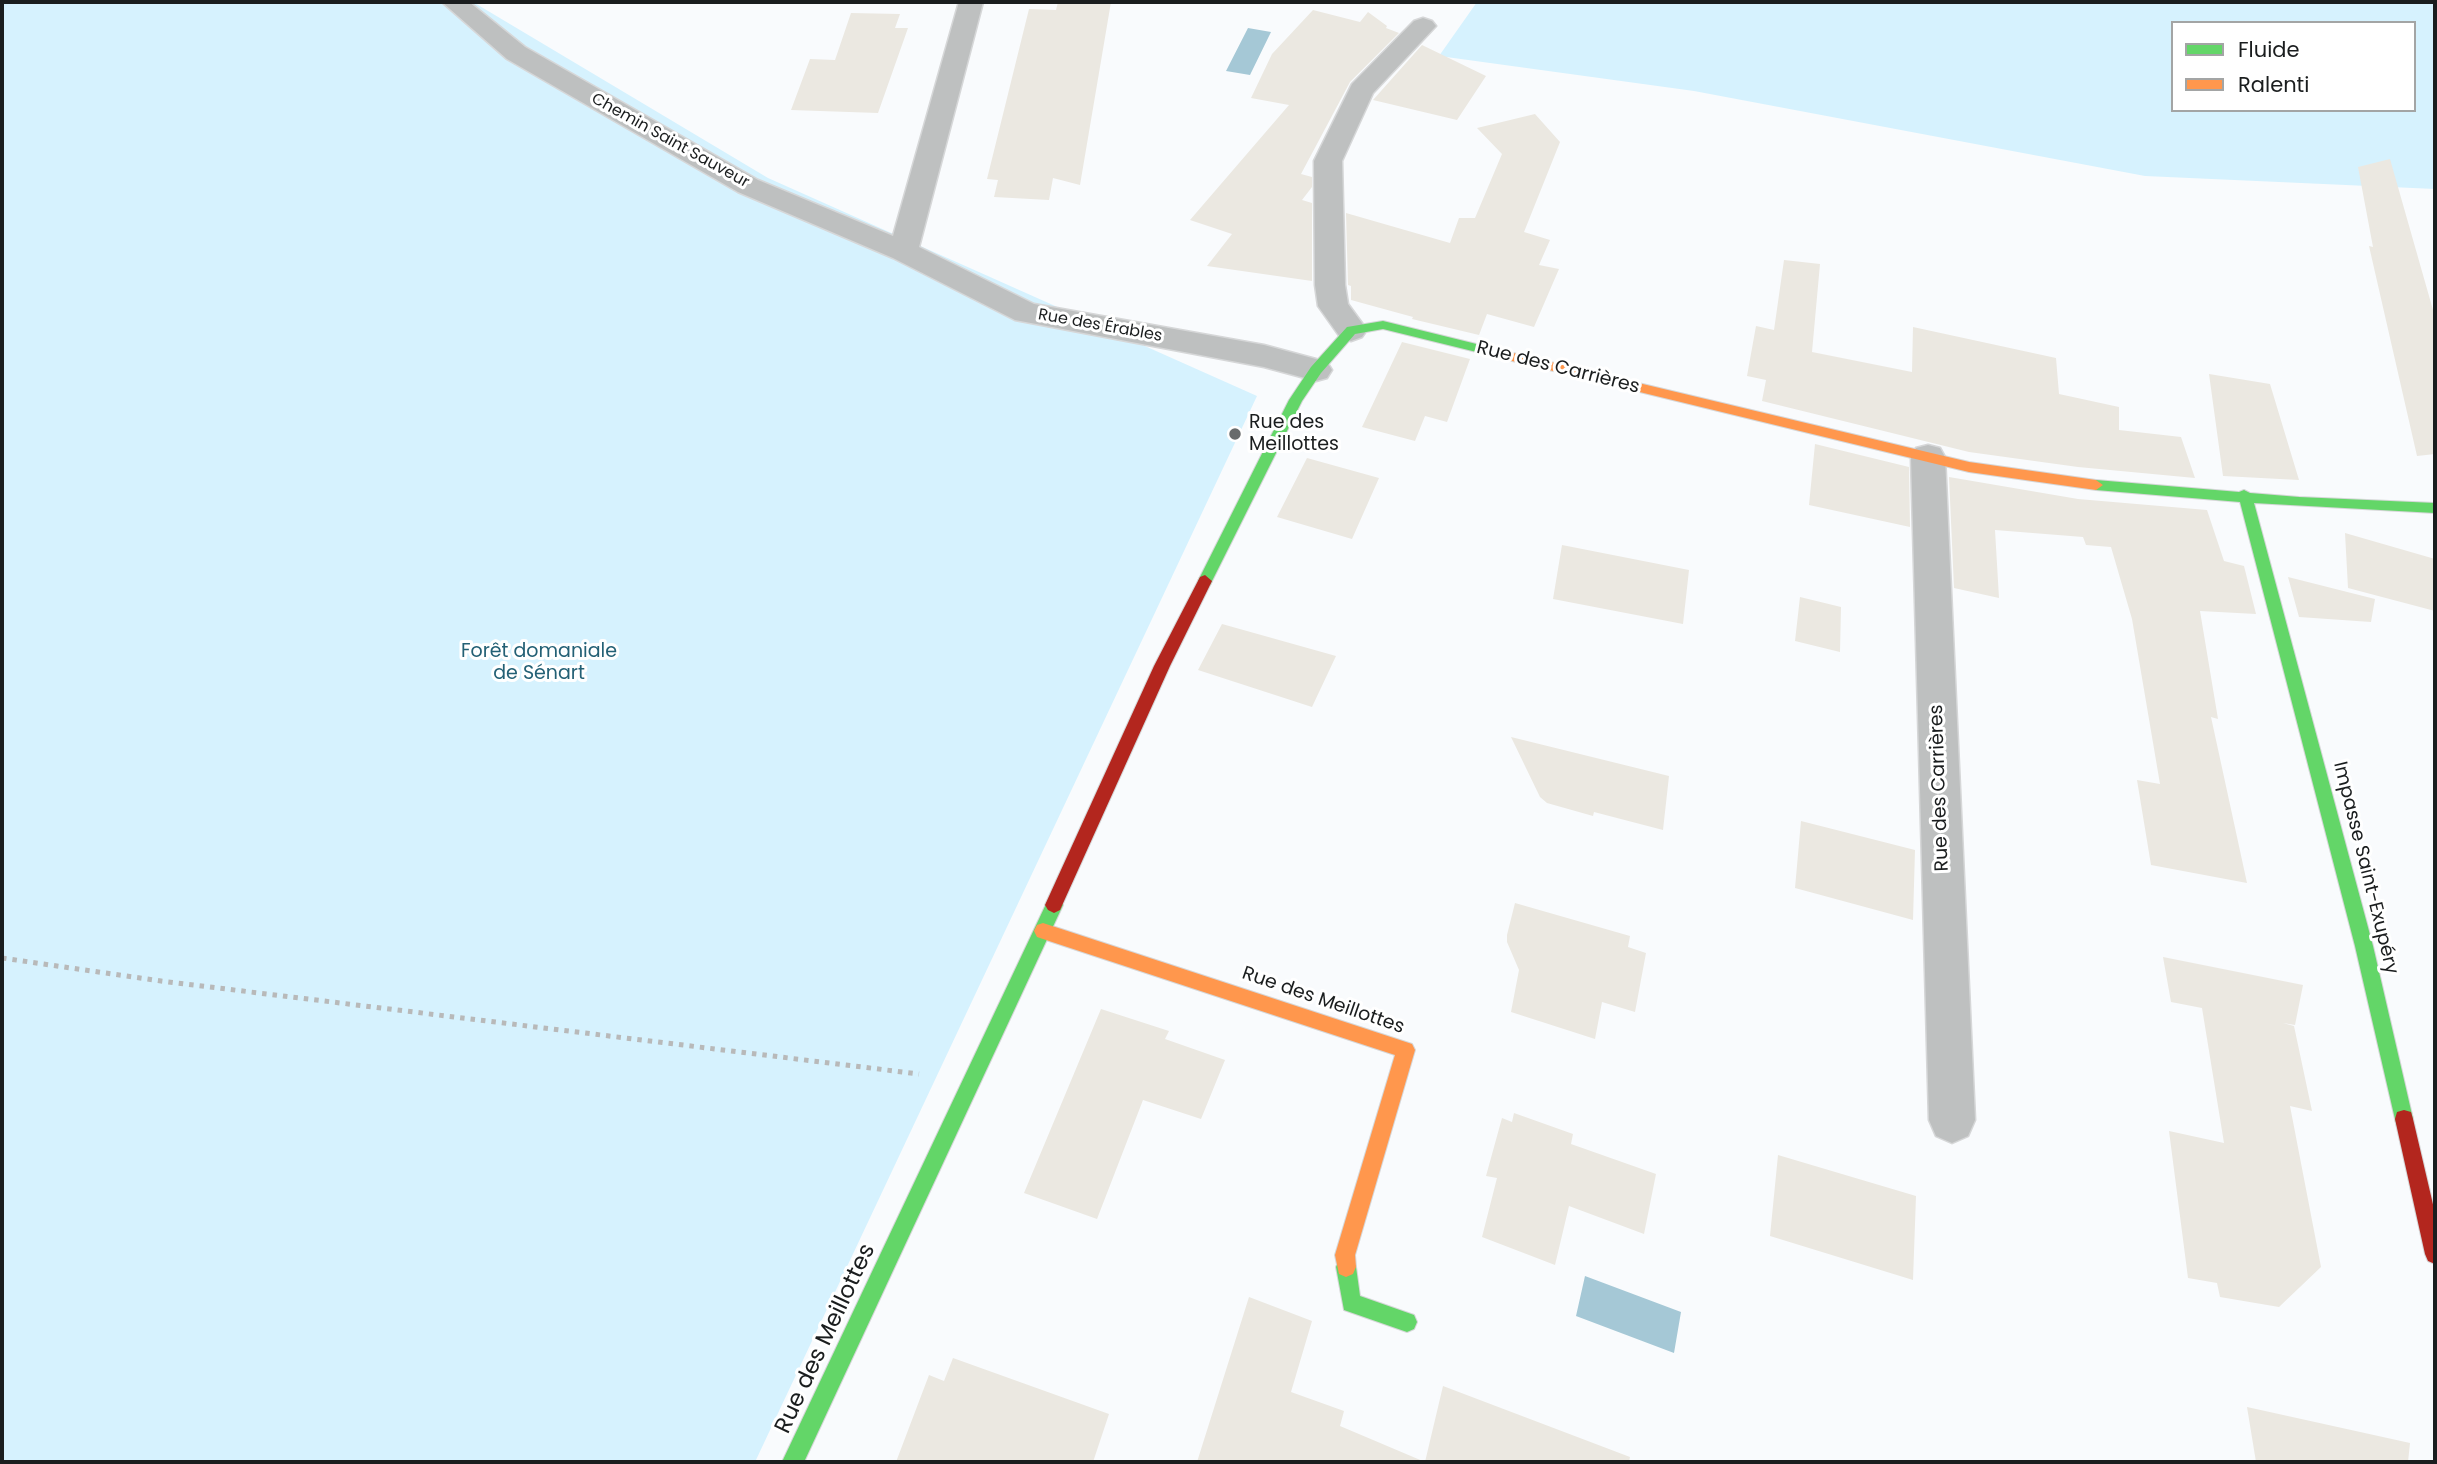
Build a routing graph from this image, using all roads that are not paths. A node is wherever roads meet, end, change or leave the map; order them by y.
1 (454, 2) edge
2 (971, 2) edge
3 (1423, 26) dead end
4 (903, 251) junction
5 (1351, 330) junction
6 (1315, 370) junction
7 (1928, 457) junction
8 (2244, 495) junction
9 (2435, 508) edge
10 (1043, 931) junction
11 (1952, 1120) dead end
12 (2435, 1254) edge
13 (1407, 1322) dead end
14 (793, 1462) edge

1 - 4 street, Chemin Saint Sauveur
2 - 4 street
3 - 5 street
4 - 6 street, Rue des Érables
5 - 6 street, Rue des Meillottes
5 - 7 street, Rue des Carrières
6 - 10 street, Rue des Meillottes
7 - 8 street, Rue des Carrières
7 - 11 street, Rue des Carrières
8 - 9 street, Rue des Carrières
8 - 12 street, Impasse Saint-Exupéry
10 - 13 street, Rue des Meillottes
10 - 14 street, Rue des Meillottes

